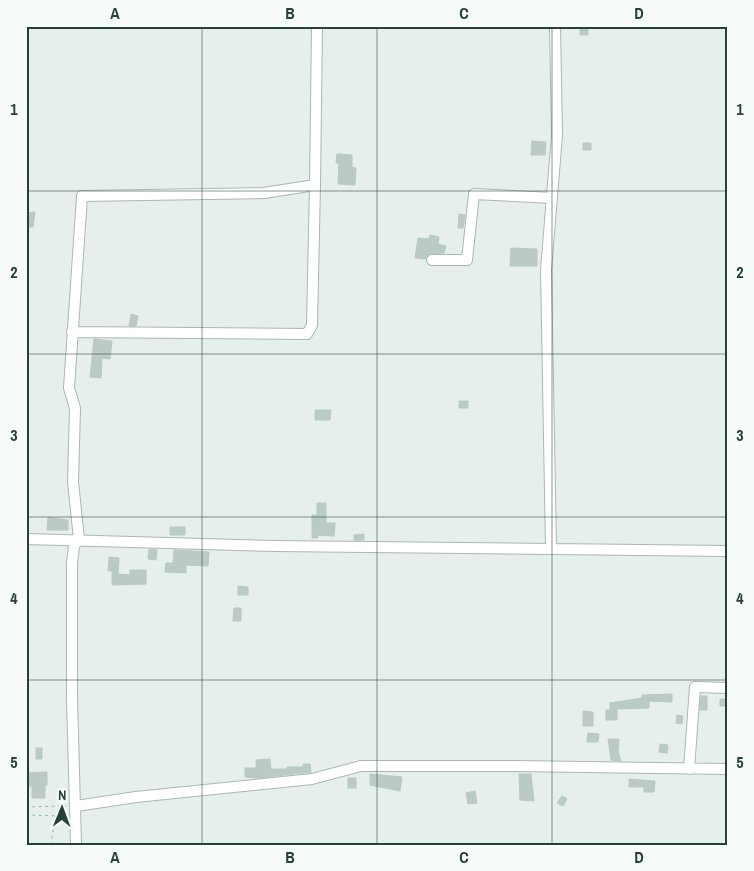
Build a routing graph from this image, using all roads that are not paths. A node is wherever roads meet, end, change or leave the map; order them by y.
1 (317, 26) edge
2 (555, 26) edge
3 (315, 185) junction
4 (552, 198) junction
5 (432, 260) dead end
6 (72, 332) junction
7 (26, 539) edge
8 (79, 539) junction
9 (551, 548) junction
10 (728, 551) edge
11 (728, 688) edge
12 (689, 769) junction
13 (728, 769) edge
14 (76, 806) junction
15 (76, 845) edge

1 - 3 street
2 - 4 street
3 - 6 street
3 - 6 street
4 - 5 street
4 - 9 street
6 - 8 street
7 - 8 street
8 - 9 street
8 - 14 street
9 - 10 street
11 - 12 street
12 - 13 street
12 - 14 street
14 - 15 street

